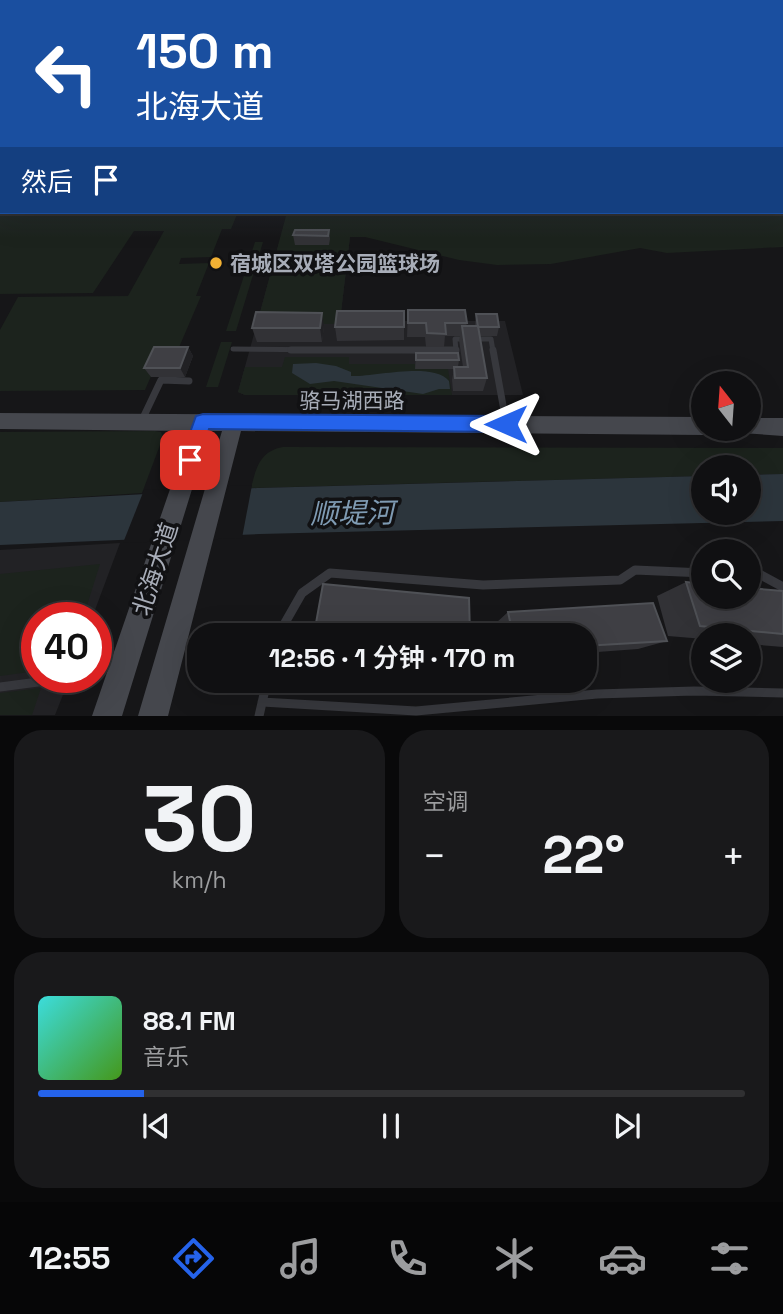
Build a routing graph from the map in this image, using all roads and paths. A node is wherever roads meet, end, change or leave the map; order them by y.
1 (233, 349) dead end
2 (189, 381) dead end
3 (0, 421) edge
4 (141, 421) junction
5 (203, 422) junction
6 (234, 422) junction
7 (506, 424) junction
8 (691, 426) edge
9 (761, 427) edge
10 (783, 427) edge
11 (691, 572) edge
12 (761, 575) edge
13 (783, 587) edge
14 (285, 623) edge
15 (21, 684) edge
16 (0, 687) edge
17 (264, 693) edge
18 (783, 693) edge
19 (262, 702) junction
20 (107, 716) edge
21 (153, 716) edge
22 (259, 716) edge

1 - 7 lane
2 - 4 lane
3 - 4 street, 骆马湖西路
4 - 5 street, 骆马湖西路
5 - 6 street, 骆马湖西路
5 - 20 street, 北海大道
6 - 7 street, 骆马湖西路
6 - 21 street, 北海大道
7 - 8 street, 骆马湖西路
9 - 10 street
11 - 14 lane
12 - 13 lane
15 - 16 lane
17 - 19 lane
18 - 19 lane
19 - 22 lane

